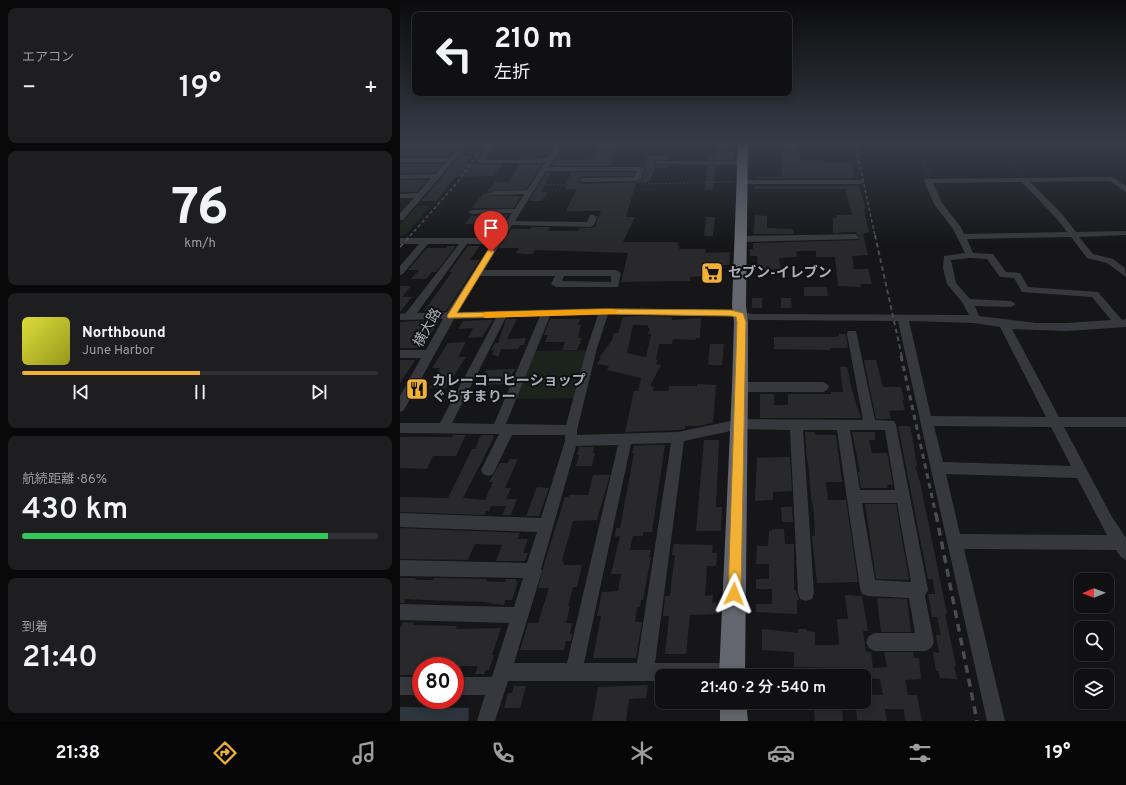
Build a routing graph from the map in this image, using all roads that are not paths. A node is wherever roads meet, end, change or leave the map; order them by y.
1 (437, 176) edge
2 (400, 177) edge
3 (413, 177) edge
4 (539, 177) edge
5 (638, 177) edge
6 (743, 177) edge
7 (583, 180) dead end
8 (1025, 181) junction
9 (743, 182) junction
10 (860, 182) dead end
11 (1126, 190) edge
12 (530, 192) junction
13 (494, 193) dead end
14 (400, 196) edge
15 (421, 196) junction
16 (518, 211) junction
17 (472, 212) dead end
18 (593, 216) dead end
19 (400, 218) edge
20 (511, 223) junction
21 (1126, 233) edge
22 (1074, 235) junction
23 (854, 237) dead end
24 (961, 237) junction
25 (741, 239) junction
26 (400, 241) edge
27 (426, 241) junction
28 (465, 241) junction
29 (497, 241) junction
30 (970, 255) junction
31 (400, 272) edge
32 (477, 273) junction
33 (561, 273) junction
34 (1126, 274) edge
35 (967, 302) junction
36 (1011, 304) dead end
37 (604, 311) junction
38 (546, 313) junction
39 (502, 315) junction
40 (740, 315) junction
41 (404, 316) edge
42 (451, 316) junction
43 (903, 319) junction
44 (974, 319) junction
45 (1122, 323) edge
46 (1004, 324) junction
47 (852, 334) dead end
48 (400, 354) edge
49 (429, 354) junction
50 (740, 387) junction
51 (823, 387) dead end
52 (401, 402) edge
53 (927, 421) junction
54 (1055, 422) junction
55 (1126, 422) edge
56 (740, 424) junction
57 (796, 424) junction
58 (870, 425) junction
59 (843, 426) junction
60 (400, 428) edge
61 (443, 428) junction
62 (503, 429) junction
63 (571, 435) junction
64 (678, 437) junction
65 (626, 439) junction
66 (938, 468) junction
67 (488, 470) dead end
68 (1081, 472) junction
69 (903, 496) junction
70 (854, 497) junction
71 (400, 520) edge
72 (547, 525) junction
73 (954, 541) junction
74 (1123, 548) edge
75 (400, 568) edge
76 (534, 571) junction
77 (916, 590) junction
78 (806, 593) dead end
79 (400, 612) edge
80 (520, 616) junction
81 (875, 642) dead end
82 (732, 669) edge
83 (574, 671) junction
84 (645, 671) junction
85 (655, 671) edge
86 (500, 679) junction
87 (464, 685) edge
88 (400, 686) edge
89 (412, 686) edge
90 (733, 709) edge
91 (486, 721) edge
92 (734, 721) edge
93 (996, 721) edge

1 - 15 street
2 - 3 street
4 - 12 street, 横大路
5 - 7 street
6 - 9 highway
8 - 11 street
8 - 22 street
8 - 24 street
9 - 10 street
9 - 25 highway
12 - 13 street
12 - 16 street, 横大路
14 - 15 street
15 - 19 street
16 - 17 street
16 - 20 street, 横大路
18 - 20 street
20 - 29 street, 横大路
21 - 22 street
22 - 24 street
22 - 34 street
23 - 25 street
24 - 30 street
25 - 40 highway
26 - 27 street
27 - 28 street
27 - 31 street
28 - 29 street
28 - 41 street
29 - 32 street, 横大路
30 - 35 street
30 - 45 street
32 - 33 street
32 - 42 street, 横大路
33 - 33 street
35 - 36 street
35 - 44 street
37 - 38 street
37 - 40 street
37 - 63 street
38 - 39 street
38 - 62 street
39 - 42 street
39 - 61 street
40 - 43 street
40 - 50 highway
41 - 42 street
42 - 49 street, 横大路
43 - 44 street
43 - 53 street
44 - 46 street
45 - 46 street
46 - 54 street
47 - 58 street
48 - 49 street
49 - 52 street, 横大路
50 - 51 street
50 - 56 highway
53 - 54 street
53 - 66 street
54 - 55 street
54 - 68 street
56 - 57 street
56 - 64 street
56 - 82 highway
57 - 59 street
57 - 78 street
58 - 59 street
58 - 69 street
59 - 70 street
60 - 61 street
61 - 62 street
62 - 63 street
62 - 67 street
63 - 65 street
63 - 72 street
64 - 65 street
64 - 84 street
65 - 83 street
66 - 68 street
66 - 73 street
68 - 74 street
69 - 70 street
69 - 77 street
70 - 77 street
71 - 72 street
72 - 76 street
73 - 74 street
73 - 93 street
75 - 76 street
76 - 80 street
77 - 81 street
79 - 80 street
80 - 86 street
83 - 84 street
83 - 86 street
84 - 85 street
86 - 87 street
86 - 91 street
88 - 89 street
90 - 92 highway

